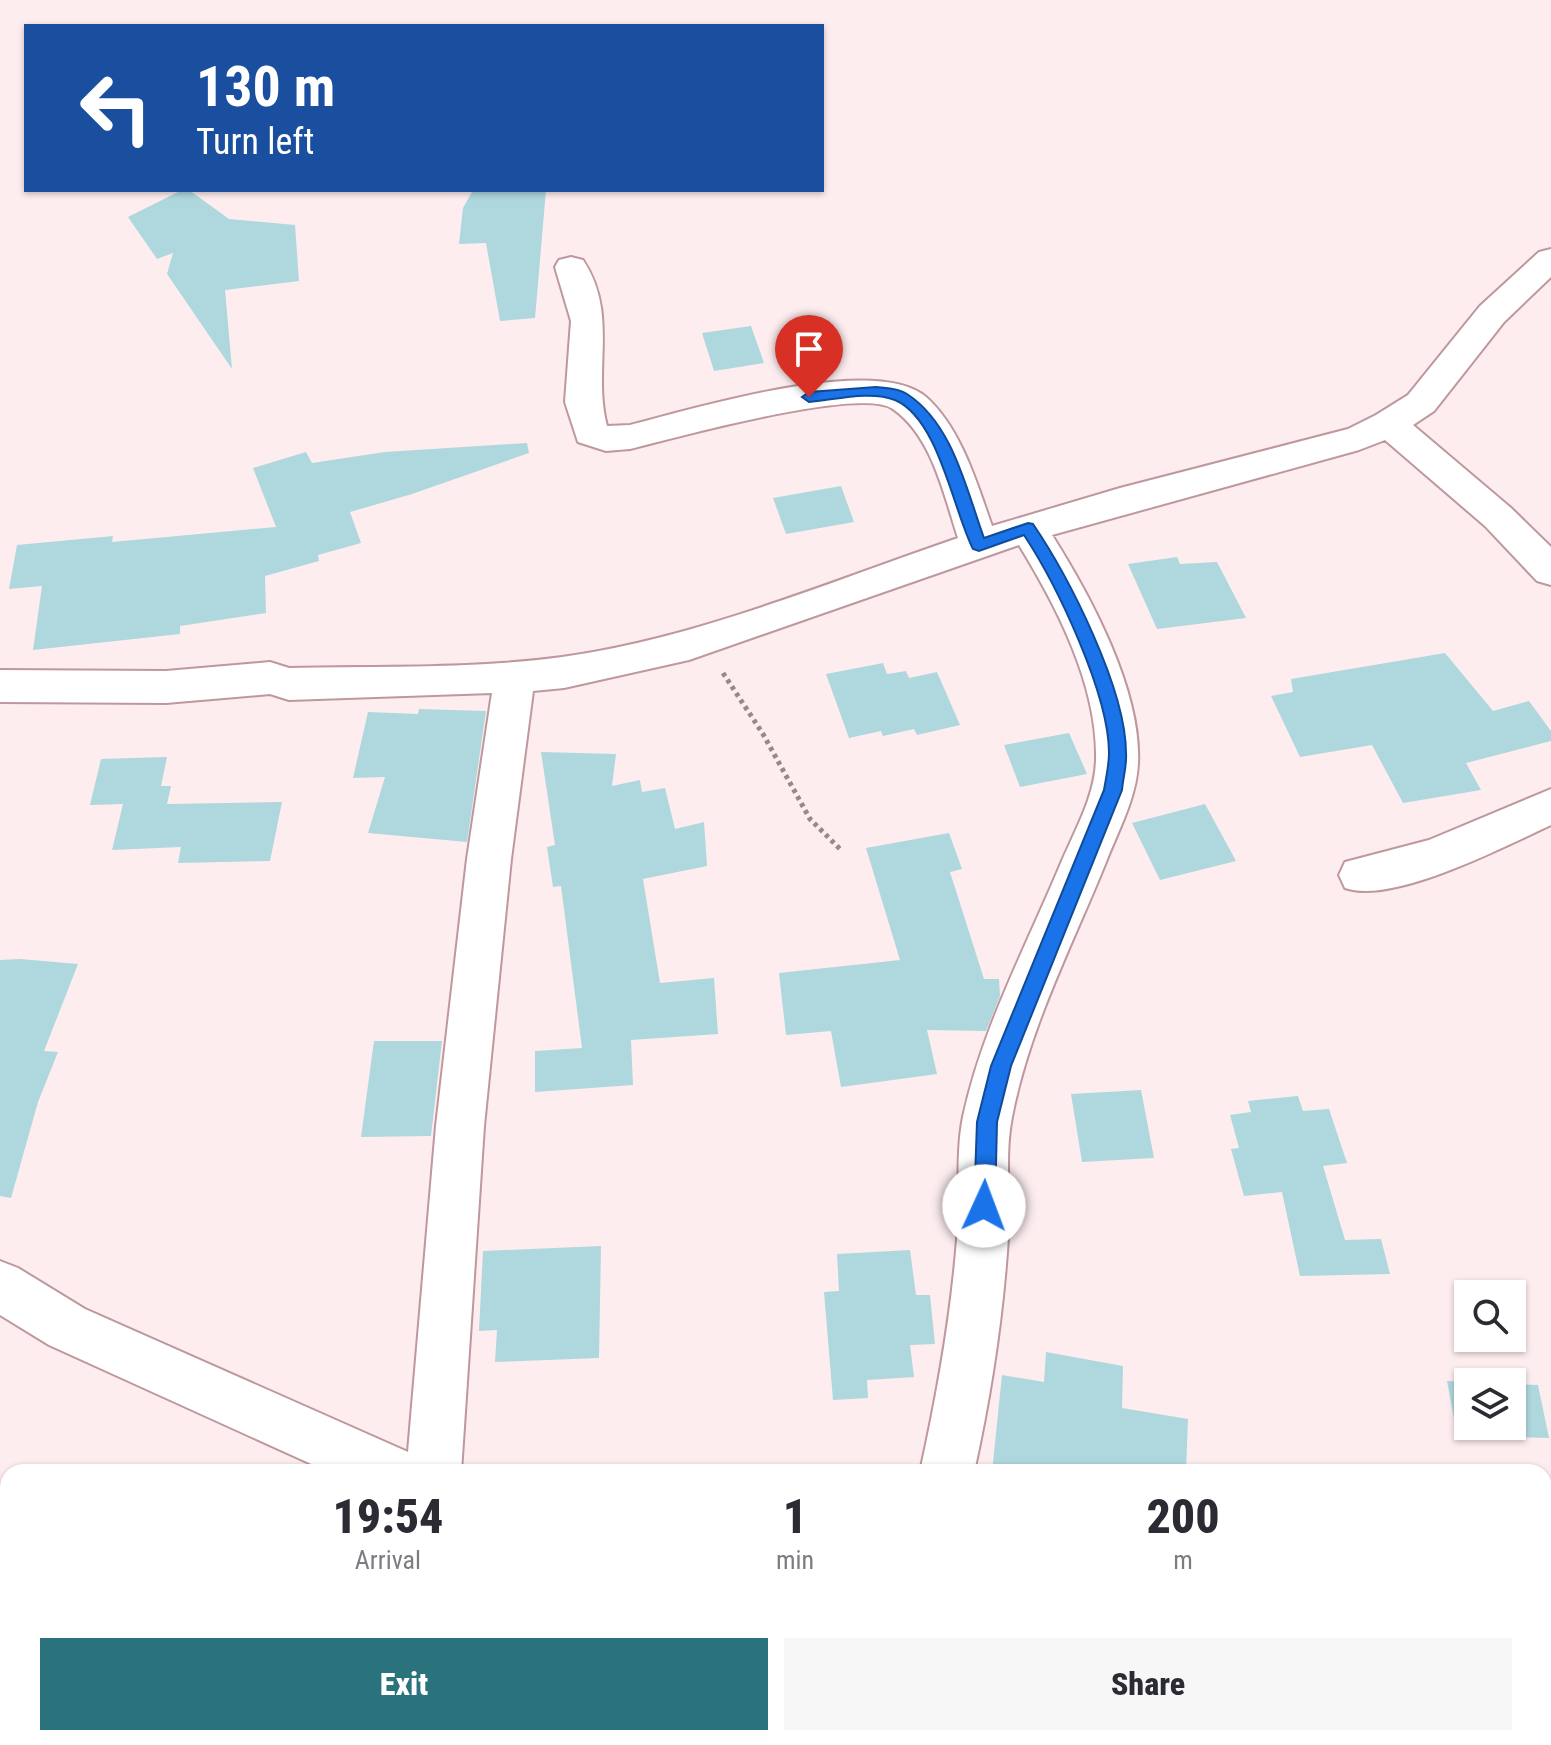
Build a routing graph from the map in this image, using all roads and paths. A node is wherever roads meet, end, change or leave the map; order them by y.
1 (1551, 259) edge
2 (571, 267) dead end
3 (1389, 424) junction
4 (1028, 528) junction
5 (979, 545) junction
6 (1551, 571) edge
7 (689, 645) junction
8 (515, 677) junction
9 (0, 686) edge
10 (1551, 806) edge
11 (842, 851) dead end
12 (1361, 875) dead end
13 (0, 1286) edge
14 (373, 1464) edge
15 (435, 1464) edge
16 (949, 1464) edge

1 - 3 street
2 - 5 street
3 - 4 street
3 - 6 street
4 - 5 street
4 - 16 street
5 - 7 street
7 - 8 street
7 - 11 path
8 - 9 street
8 - 15 street
10 - 12 street
13 - 14 street

